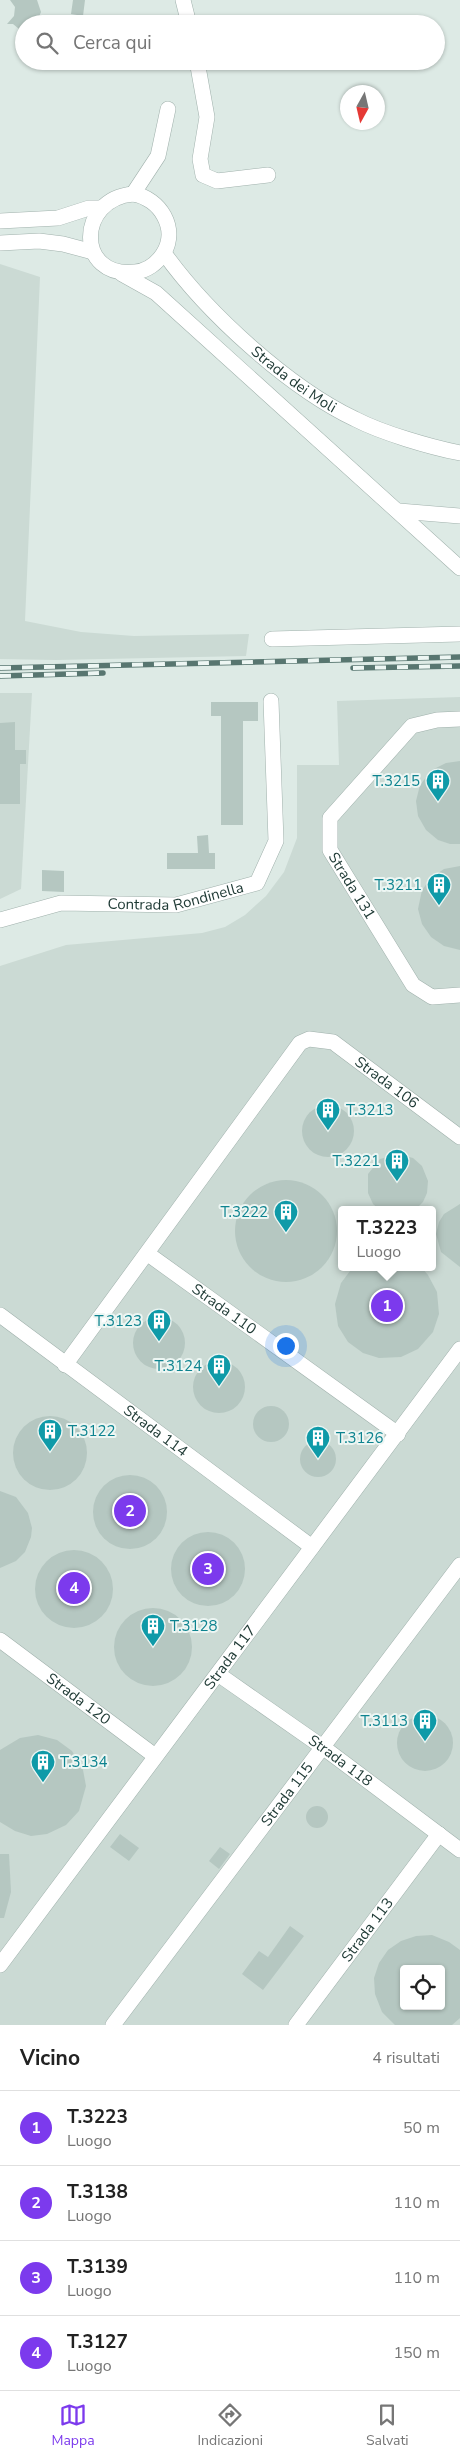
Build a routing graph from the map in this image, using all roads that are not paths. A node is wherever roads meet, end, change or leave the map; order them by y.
1 (183, 0) edge
2 (186, 15) edge
3 (199, 70) edge
4 (168, 109) dead end
5 (268, 175) dead end
6 (133, 194) junction
7 (101, 208) junction
8 (0, 221) edge
9 (0, 242) edge
10 (93, 252) junction
11 (164, 253) junction
12 (122, 274) junction
13 (460, 453) edge
14 (399, 511) junction
15 (460, 516) edge
16 (460, 568) edge
17 (460, 634) edge
18 (272, 639) dead end
19 (271, 701) dead end
20 (460, 719) edge
21 (0, 920) edge
22 (460, 995) edge
23 (460, 1137) edge
24 (148, 1254) junction
25 (0, 1315) edge
26 (460, 1349) edge
27 (66, 1365) junction
28 (398, 1434) junction
29 (312, 1547) junction
30 (460, 1565) edge
31 (0, 1640) edge
32 (218, 1674) junction
33 (324, 1748) junction
34 (155, 1756) junction
35 (439, 1834) junction
36 (460, 1850) edge
37 (0, 1965) edge
38 (113, 2025) edge
39 (296, 2025) edge

1 - 2 street
3 - 5 street
4 - 6 street
6 - 7 street
6 - 11 street
7 - 8 street
7 - 10 street
9 - 10 street
10 - 12 street
11 - 12 street
11 - 13 street, Strada dei Moli
12 - 14 street
14 - 15 street
14 - 16 street
17 - 18 street
19 - 21 street, Contrada Rondinella
20 - 22 street, Strada 131
23 - 24 street, Strada 106
24 - 27 street
24 - 28 street, Strada 110
25 - 27 street, Strada 114
26 - 28 street, Strada 117
27 - 29 street, Strada 114
28 - 29 street, Strada 117
29 - 32 street, Strada 117
30 - 33 street, Strada 115
31 - 34 street, Strada 120
32 - 33 street, Strada 118
32 - 34 street, Strada 117
33 - 35 street, Strada 118
33 - 38 street, Strada 115
34 - 37 street, Strada 117
35 - 36 street, Strada 118
35 - 39 street, Strada 113

